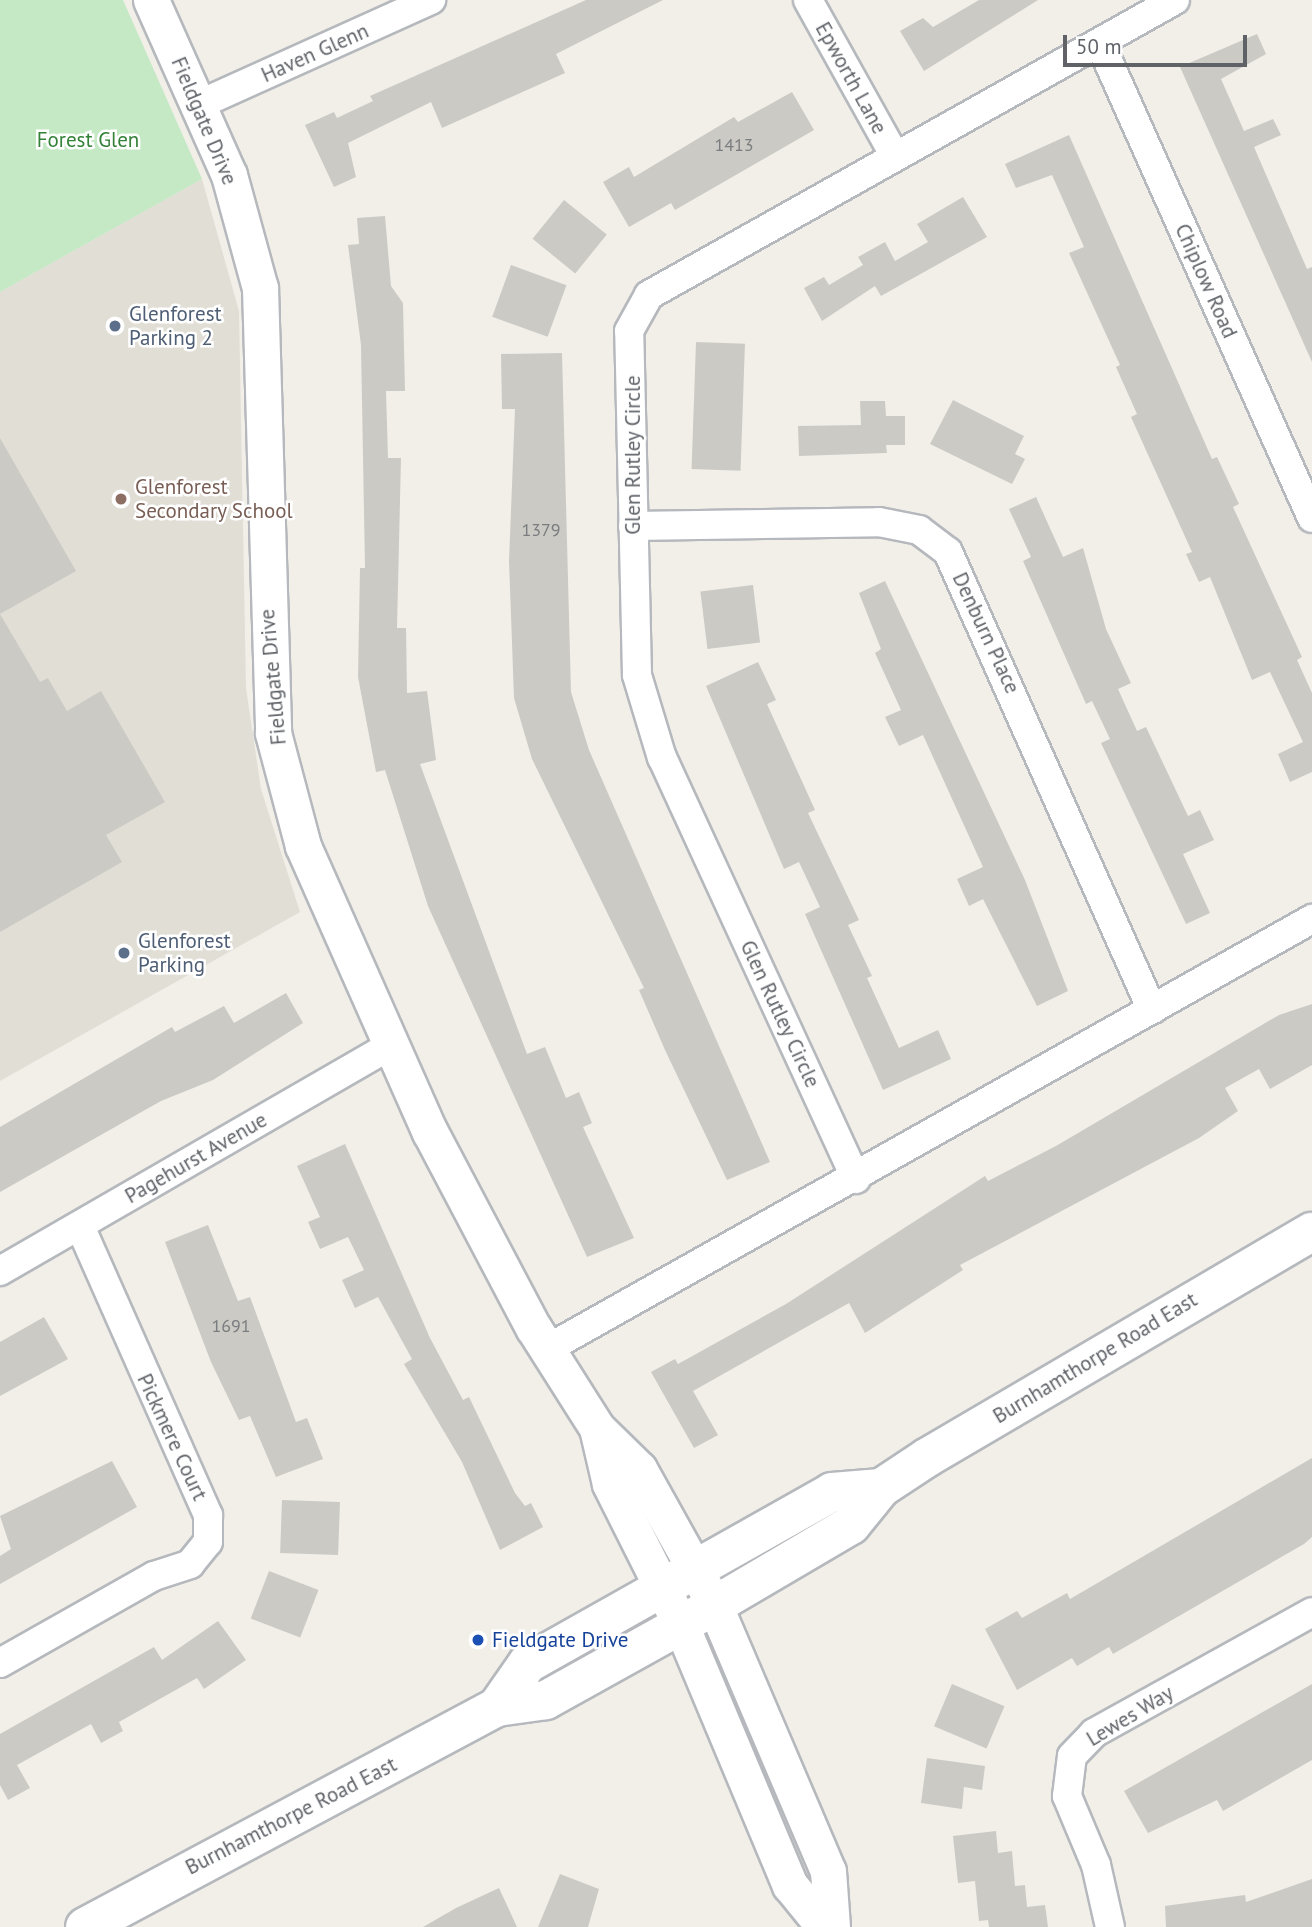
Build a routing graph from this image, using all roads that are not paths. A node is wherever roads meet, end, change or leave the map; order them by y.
1 (150, 0) edge
2 (431, 0) edge
3 (808, 0) edge
4 (1175, 0) edge
5 (1100, 43) junction
6 (198, 105) junction
7 (895, 156) junction
8 (1312, 518) edge
9 (633, 526) junction
10 (1312, 919) edge
11 (1152, 1010) junction
12 (391, 1045) junction
13 (856, 1179) junction
14 (80, 1226) junction
15 (1312, 1232) edge
16 (0, 1271) edge
17 (547, 1349) junction
18 (597, 1428) junction
19 (881, 1488) junction
20 (696, 1569) junction
21 (663, 1588) junction
22 (715, 1604) junction
23 (1312, 1612) edge
24 (681, 1625) junction
25 (0, 1663) edge
26 (497, 1707) junction
27 (85, 1927) edge
28 (824, 1927) edge
29 (832, 1927) edge
30 (1110, 1927) edge

1 - 6 street, Fieldgate Drive
2 - 6 street, Haven Glenn
3 - 7 street, Epworth Lane
4 - 5 street, Glen Rutley Circle
5 - 7 street, Glen Rutley Circle
5 - 8 street, Chiplow Road
6 - 12 street, Fieldgate Drive
7 - 9 street, Glen Rutley Circle
9 - 11 street, Denburn Place
9 - 13 street, Glen Rutley Circle
10 - 11 street
11 - 13 street
12 - 14 street, Pagehurst Avenue
12 - 17 street, Fieldgate Drive
13 - 17 street
14 - 16 street, Pagehurst Avenue
14 - 25 street, Pickmere Court
15 - 19 main road, Burnhamthorpe Road East
17 - 18 street, Fieldgate Drive
18 - 20 street, Fieldgate Drive
18 - 21 street, Fieldgate Drive
19 - 20 main road, Burnhamthorpe Road East
19 - 22 main road, Burnhamthorpe Road East
20 - 21 main road, Burnhamthorpe Road East
20 - 22 street, Fieldgate Drive
21 - 24 street, Fieldgate Drive
21 - 26 main road, Burnhamthorpe Road East
22 - 24 main road, Burnhamthorpe Road East
22 - 29 street, Fieldgate Drive
23 - 30 street, Lewes Way
24 - 26 main road, Burnhamthorpe Road East
24 - 28 street, Fieldgate Drive
26 - 27 main road, Burnhamthorpe Road East

